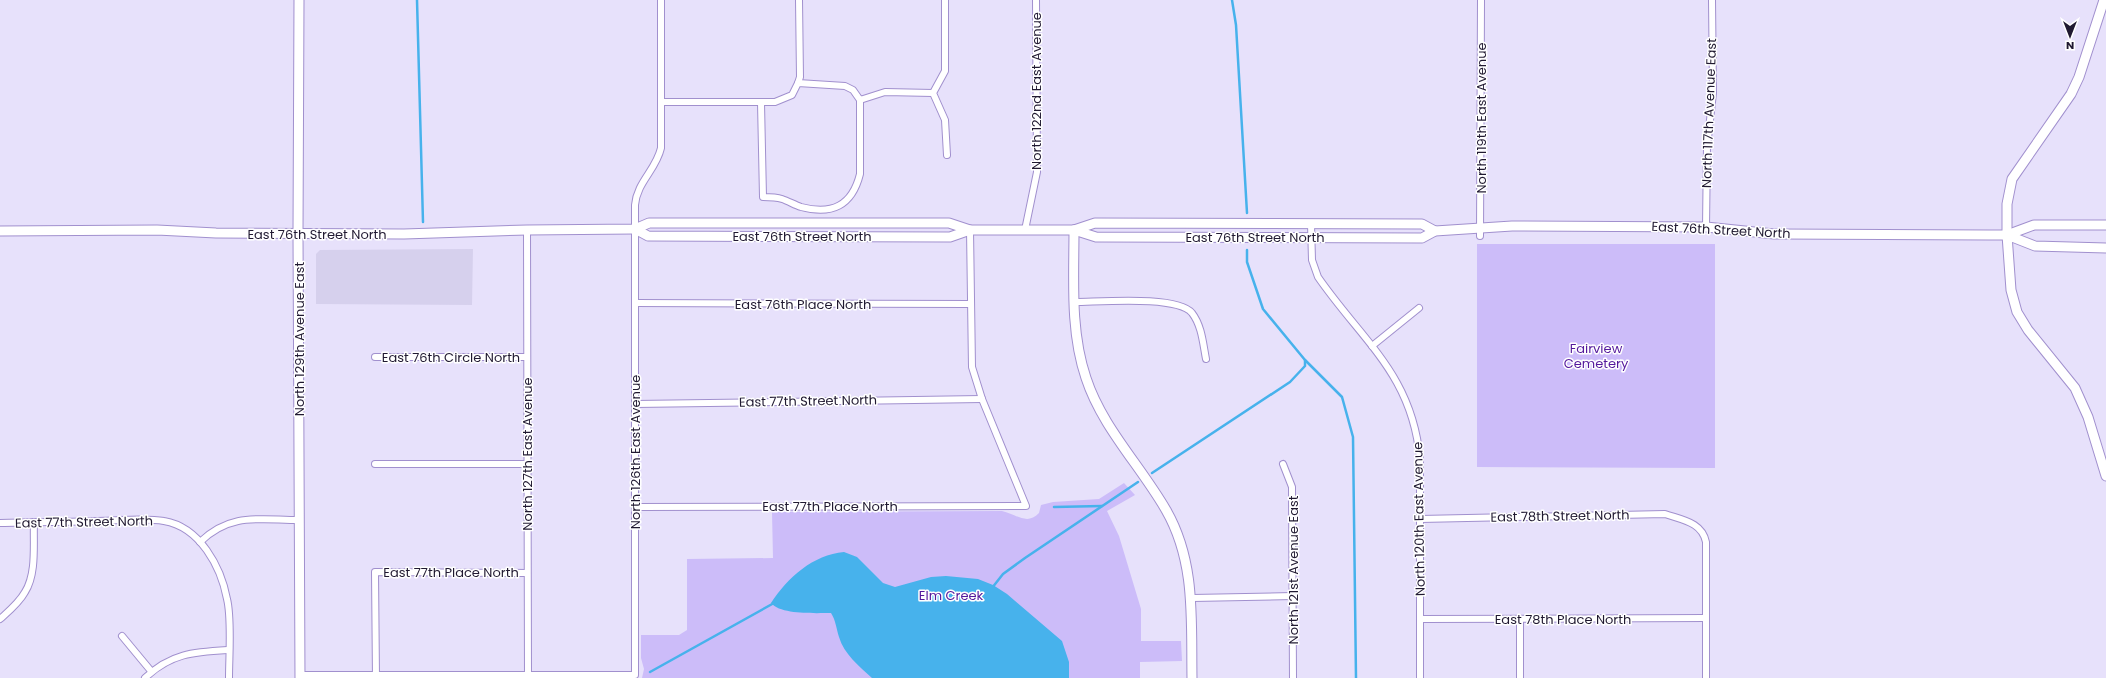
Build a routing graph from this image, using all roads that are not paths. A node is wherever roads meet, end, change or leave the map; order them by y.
1 (299, 0) edge
2 (661, 0) edge
3 (799, 0) edge
4 (946, 0) edge
5 (1036, 0) edge
6 (1481, 0) edge
7 (1712, 0) edge
8 (2104, 0) edge
9 (798, 83) junction
10 (933, 93) junction
11 (860, 100) junction
12 (662, 102) junction
13 (761, 103) junction
14 (947, 155) dead end
15 (1311, 224) junction
16 (2106, 225) edge
17 (1706, 227) junction
18 (635, 229) junction
19 (527, 230) junction
20 (970, 230) junction
21 (1025, 230) junction
22 (1074, 230) junction
23 (1435, 230) junction
24 (0, 231) edge
25 (1480, 232) junction
26 (298, 233) junction
27 (2008, 235) junction
28 (1311, 238) junction
29 (2106, 248) edge
30 (1075, 302) junction
31 (635, 303) junction
32 (971, 304) junction
33 (1419, 308) dead end
34 (1372, 346) junction
35 (375, 357) dead end
36 (527, 357) junction
37 (1206, 359) dead end
38 (982, 399) junction
39 (635, 404) junction
40 (375, 464) dead end
41 (527, 464) junction
42 (1283, 464) dead end
43 (2106, 476) edge
44 (635, 507) junction
45 (1420, 519) junction
46 (300, 520) junction
47 (34, 522) junction
48 (0, 523) edge
49 (200, 542) junction
50 (527, 573) junction
51 (1292, 596) junction
52 (1192, 598) junction
53 (1706, 618) junction
54 (0, 619) edge
55 (1420, 619) junction
56 (1520, 619) junction
57 (122, 636) dead end
58 (229, 650) junction
59 (152, 671) junction
60 (300, 676) edge
61 (376, 677) edge
62 (527, 677) edge
63 (145, 678) edge
64 (229, 678) edge
65 (1192, 678) edge
66 (1293, 678) edge
67 (1420, 678) edge
68 (1520, 678) edge
69 (1706, 678) edge

1 - 26 main road, North 129th Avenue East
2 - 12 street
3 - 9 street
4 - 10 street
5 - 21 street, North 122nd East Avenue
6 - 25 street, North 119th East Avenue
7 - 17 street, North 117th Avenue East
8 - 27 main road
9 - 11 street
9 - 13 street
10 - 11 street
10 - 14 street
11 - 13 street
12 - 13 street
12 - 18 street
15 - 22 main road, East 76th Street North
15 - 23 main road, East 76th Street North
15 - 28 street, North 120th East Avenue
16 - 27 main road, East 76th Street North
17 - 25 main road, East 76th Street North
17 - 27 main road, East 76th Street North
18 - 19 main road, East 76th Street North
18 - 20 main road, East 76th Street North
18 - 20 main road, East 76th Street North
18 - 31 street, North 126th East Avenue
19 - 26 main road, East 76th Street North
19 - 36 street, North 127th East Avenue
20 - 21 main road, East 76th Street North
20 - 32 street
21 - 22 main road, East 76th Street North
22 - 28 main road, East 76th Street North
22 - 30 main road
23 - 25 main road, East 76th Street North
23 - 28 main road, East 76th Street North
24 - 26 main road, East 76th Street North
26 - 46 main road, North 129th Avenue East
27 - 29 main road, East 76th Street North
27 - 43 main road
28 - 34 street, North 120th East Avenue
30 - 37 street
30 - 52 main road
31 - 32 street, East 76th Place North
31 - 39 street, North 126th East Avenue
32 - 38 street
33 - 34 street
34 - 45 street, North 120th East Avenue
35 - 36 street, East 76th Circle North
36 - 41 street, North 127th East Avenue
38 - 39 street, East 77th Street North
38 - 44 street, East 77th Place North
39 - 44 street, North 126th East Avenue
40 - 41 street
41 - 50 street, North 127th East Avenue
42 - 51 street, North 121st Avenue East
44 - 62 street, North 126th East Avenue
45 - 53 street, East 78th Street North
45 - 55 street, North 120th East Avenue
46 - 49 street
46 - 60 main road, North 129th Avenue East
47 - 48 street, East 77th Street North
47 - 49 street, East 77th Street North
47 - 54 street
49 - 58 street
50 - 61 street, East 77th Place North
50 - 62 street, North 127th East Avenue
51 - 52 street
51 - 66 street, North 121st Avenue East
52 - 65 main road
53 - 56 street, East 78th Place North
53 - 69 street
55 - 56 street, East 78th Place North
55 - 67 street, North 120th East Avenue
56 - 68 street
57 - 59 street
58 - 59 street
58 - 64 street
59 - 63 street
60 - 61 street
61 - 62 street

